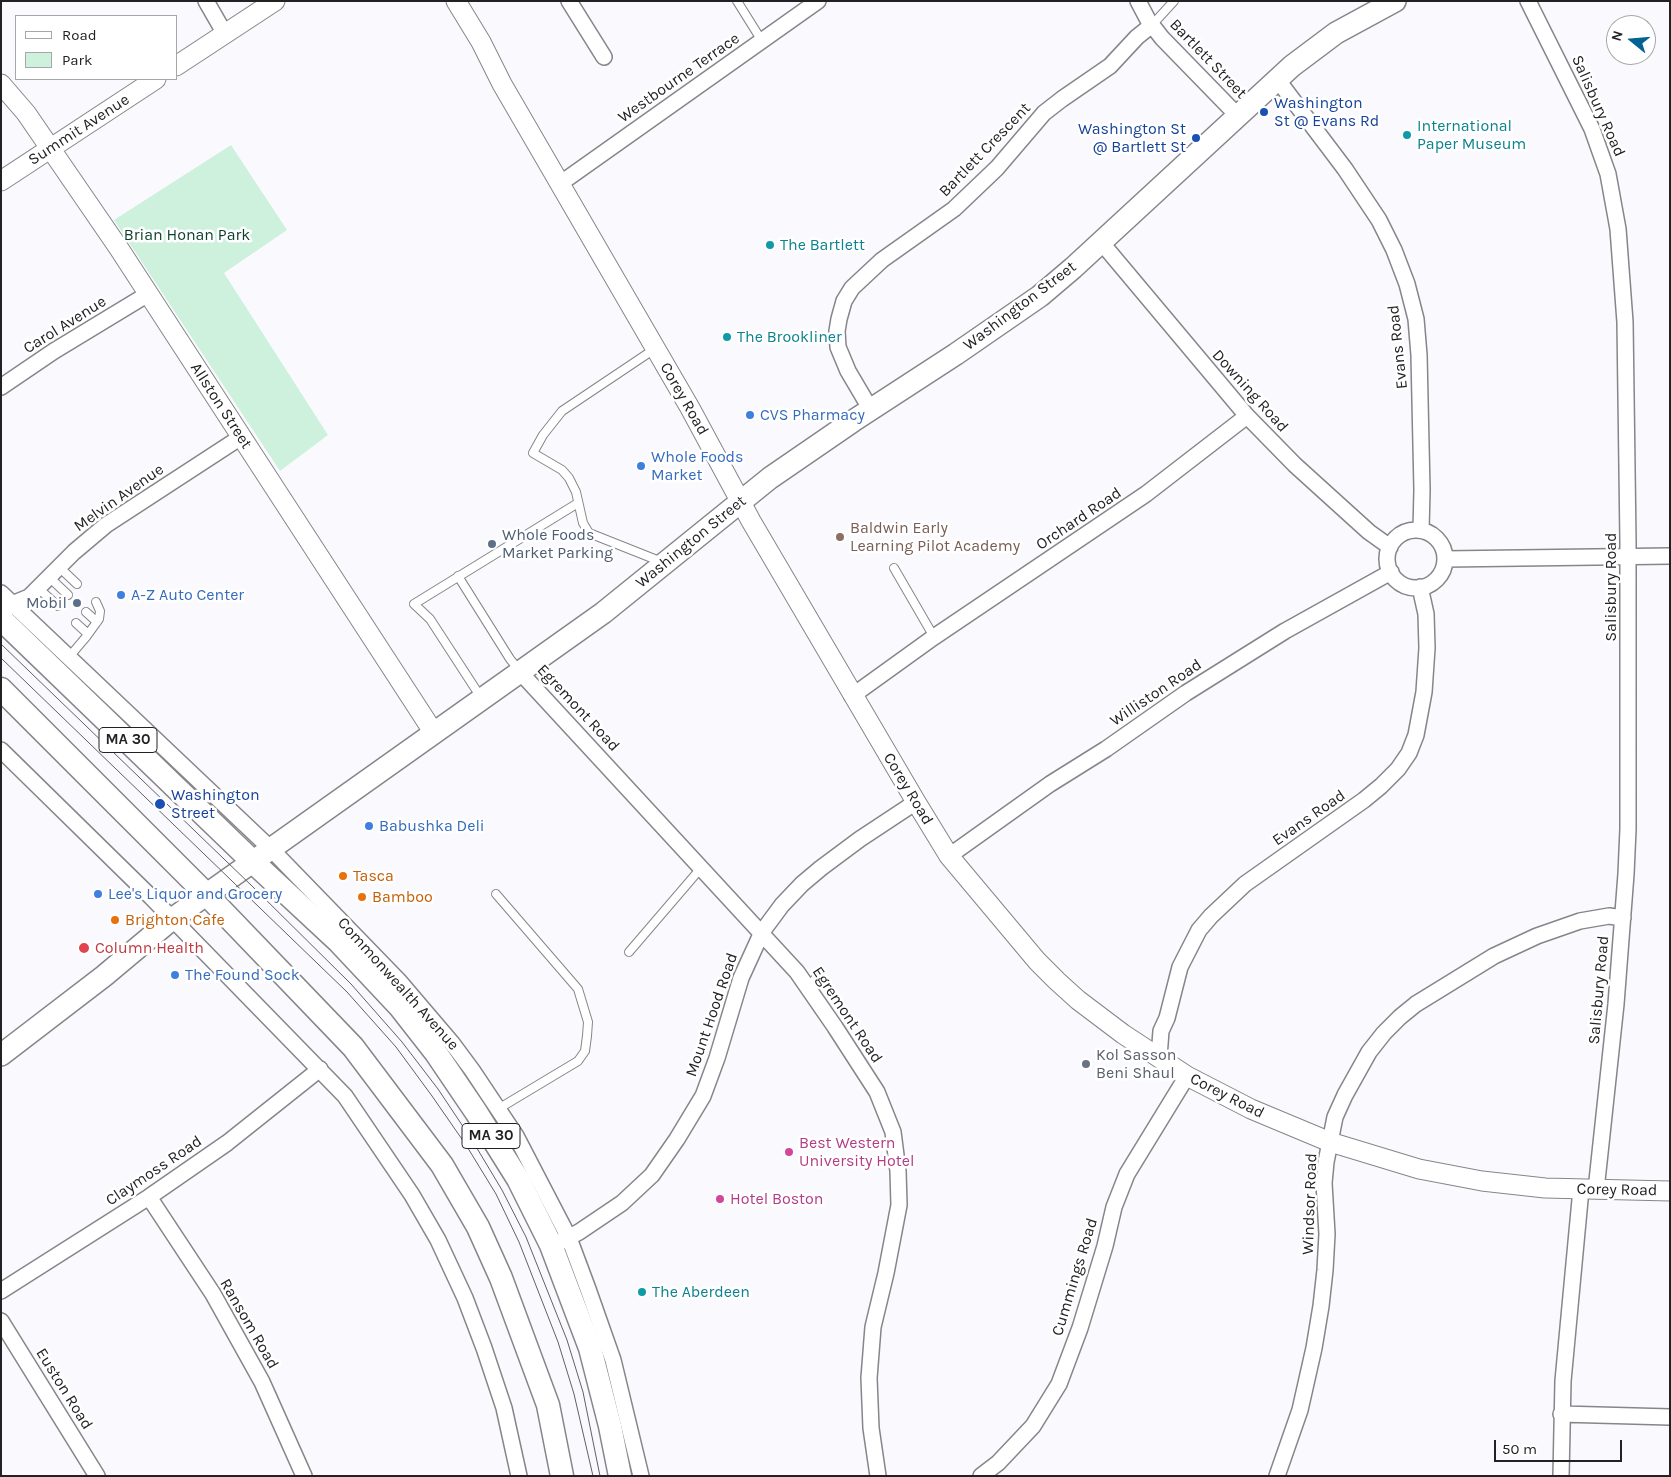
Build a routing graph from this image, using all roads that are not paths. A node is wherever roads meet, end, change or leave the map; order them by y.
1 (206, 1) edge
2 (275, 1) edge
3 (456, 1) edge
4 (570, 1) edge
5 (737, 1) edge
6 (818, 1) edge
7 (1138, 1) edge
8 (1174, 1) edge
9 (1395, 1) edge
10 (1528, 1) edge
11 (1152, 26) junction
12 (225, 34) junction
13 (762, 41) junction
14 (604, 57) dead end
15 (178, 65) edge
16 (1277, 78) junction
17 (154, 80) edge
18 (1, 84) edge
19 (1237, 115) junction
20 (50, 148) junction
21 (1, 181) edge
22 (560, 183) junction
23 (1101, 242) junction
24 (148, 294) junction
25 (656, 348) junction
26 (1, 387) edge
27 (871, 410) junction
28 (1247, 416) junction
29 (241, 437) junction
30 (740, 501) junction
31 (578, 503) junction
32 (1421, 530) junction
33 (1390, 547) junction
34 (1670, 556) edge
35 (1628, 557) junction
36 (1445, 559) junction
37 (666, 564) junction
38 (894, 568) dead end
39 (1391, 572) junction
40 (458, 576) junction
41 (49, 577) junction
42 (78, 584) dead end
43 (1420, 587) junction
44 (68, 595) dead end
45 (96, 602) dead end
46 (58, 606) dead end
47 (4, 607) edge
48 (86, 612) dead end
49 (97, 622) junction
50 (76, 623) dead end
51 (88, 634) junction
52 (934, 637) junction
53 (69, 658) junction
54 (520, 672) junction
55 (86, 687) junction
56 (1, 689) edge
57 (852, 696) junction
58 (482, 699) junction
59 (434, 733) junction
60 (1, 750) edge
61 (916, 802) junction
62 (262, 855) junction
63 (949, 856) junction
64 (701, 868) junction
65 (206, 894) junction
66 (496, 894) dead end
67 (1623, 918) junction
68 (172, 919) junction
69 (762, 932) junction
70 (629, 952) dead end
71 (444, 1048) junction
72 (1, 1055) edge
73 (1159, 1057) junction
74 (320, 1069) junction
75 (1187, 1076) junction
76 (498, 1109) junction
77 (1330, 1142) junction
78 (1589, 1190) junction
79 (1670, 1191) edge
80 (150, 1197) junction
81 (560, 1242) junction
82 (1, 1291) edge
83 (1, 1321) edge
84 (608, 1382) junction
85 (1561, 1414) junction
86 (1670, 1417) edge
87 (97, 1476) edge
88 (304, 1476) edge
89 (519, 1476) edge
90 (562, 1476) edge
91 (620, 1476) edge
92 (641, 1476) edge
93 (878, 1476) edge
94 (981, 1476) edge
95 (1276, 1476) edge
96 (1561, 1476) edge

1 - 12 street
2 - 12 street
3 - 22 street, Corey Road
4 - 14 street
5 - 13 lane
6 - 13 street, Westbourne Terrace
7 - 11 street, Bartlett Street
8 - 11 lane
9 - 16 main road, Washington Street
10 - 35 street, Salisbury Road
11 - 19 street, Bartlett Street
11 - 27 street, Bartlett Crescent
12 - 15 street
13 - 22 street, Westbourne Terrace
16 - 19 main road, Washington Street
16 - 32 street, Evans Road
17 - 20 street, Summit Avenue
18 - 20 street, Allston Street
19 - 23 main road, Washington Street
20 - 21 street, Summit Avenue
20 - 24 street, Allston Street
22 - 25 street, Corey Road
23 - 27 main road, Washington Street
23 - 28 street, Downing Road
24 - 26 street, Carol Avenue
24 - 29 street, Allston Street
25 - 30 street, Corey Road
25 - 31 lane
27 - 30 main road, Washington Street
28 - 33 street, Downing Road
28 - 52 street, Orchard Road
29 - 41 street, Melvin Avenue
29 - 59 street, Allston Street
30 - 37 main road, Washington Street
30 - 57 street, Corey Road
31 - 37 lane
31 - 40 lane
32 - 33 street
32 - 36 street
33 - 39 street
34 - 35 street
35 - 36 street
35 - 67 street, Salisbury Road
36 - 43 street
37 - 54 main road, Washington Street
38 - 52 lane
39 - 43 street
39 - 63 street, Williston Road
40 - 54 lane
40 - 58 lane
41 - 42 lane
41 - 44 lane
41 - 46 lane
41 - 47 street, Melvin Avenue
43 - 73 street, Evans Road
45 - 49 lane
47 - 53 street, Commonwealth Avenue
47 - 55 main road, Commonwealth Avenue / MA 30
48 - 49 lane
49 - 51 lane
50 - 51 lane
51 - 53 lane
52 - 57 street, Orchard Road
53 - 55 street, Commonwealth Avenue
54 - 58 main road, Washington Street
54 - 64 street, Egremont Road
55 - 62 main road, Commonwealth Avenue / MA 30
56 - 65 main road
57 - 61 street, Corey Road
58 - 59 main road, Washington Street
59 - 62 main road, Washington Street
60 - 68 street
61 - 63 street, Corey Road
61 - 69 street, Mount Hood Road
62 - 65 main road, Washington Street
62 - 71 main road, Commonwealth Avenue / MA 30
63 - 73 street, Corey Road
64 - 69 street, Egremont Road
64 - 70 lane
65 - 68 main road, Washington Street
65 - 90 main road
66 - 76 lane
67 - 77 street, Windsor Road
67 - 78 street, Salisbury Road
68 - 72 main road, Washington Street
68 - 74 street
69 - 81 street, Mount Hood Road
69 - 93 street, Egremont Road
71 - 76 street, Commonwealth Avenue
71 - 81 main road, Commonwealth Avenue / MA 30
73 - 75 street, Corey Road
74 - 80 street, Claymoss Road
74 - 89 street
75 - 77 street, Corey Road
75 - 94 street, Cummings Road
76 - 81 street, Commonwealth Avenue
77 - 78 street, Corey Road
77 - 95 street, Windsor Road
78 - 79 street, Corey Road
78 - 85 street, Salisbury Road
80 - 82 street, Claymoss Road
80 - 88 street, Ransom Road
81 - 84 main road, Commonwealth Avenue / MA 30
83 - 87 street, Euston Road
84 - 91 main road, Commonwealth Avenue / MA 30
84 - 92 street, Commonwealth Avenue
85 - 86 street
85 - 96 street, Salisbury Road

